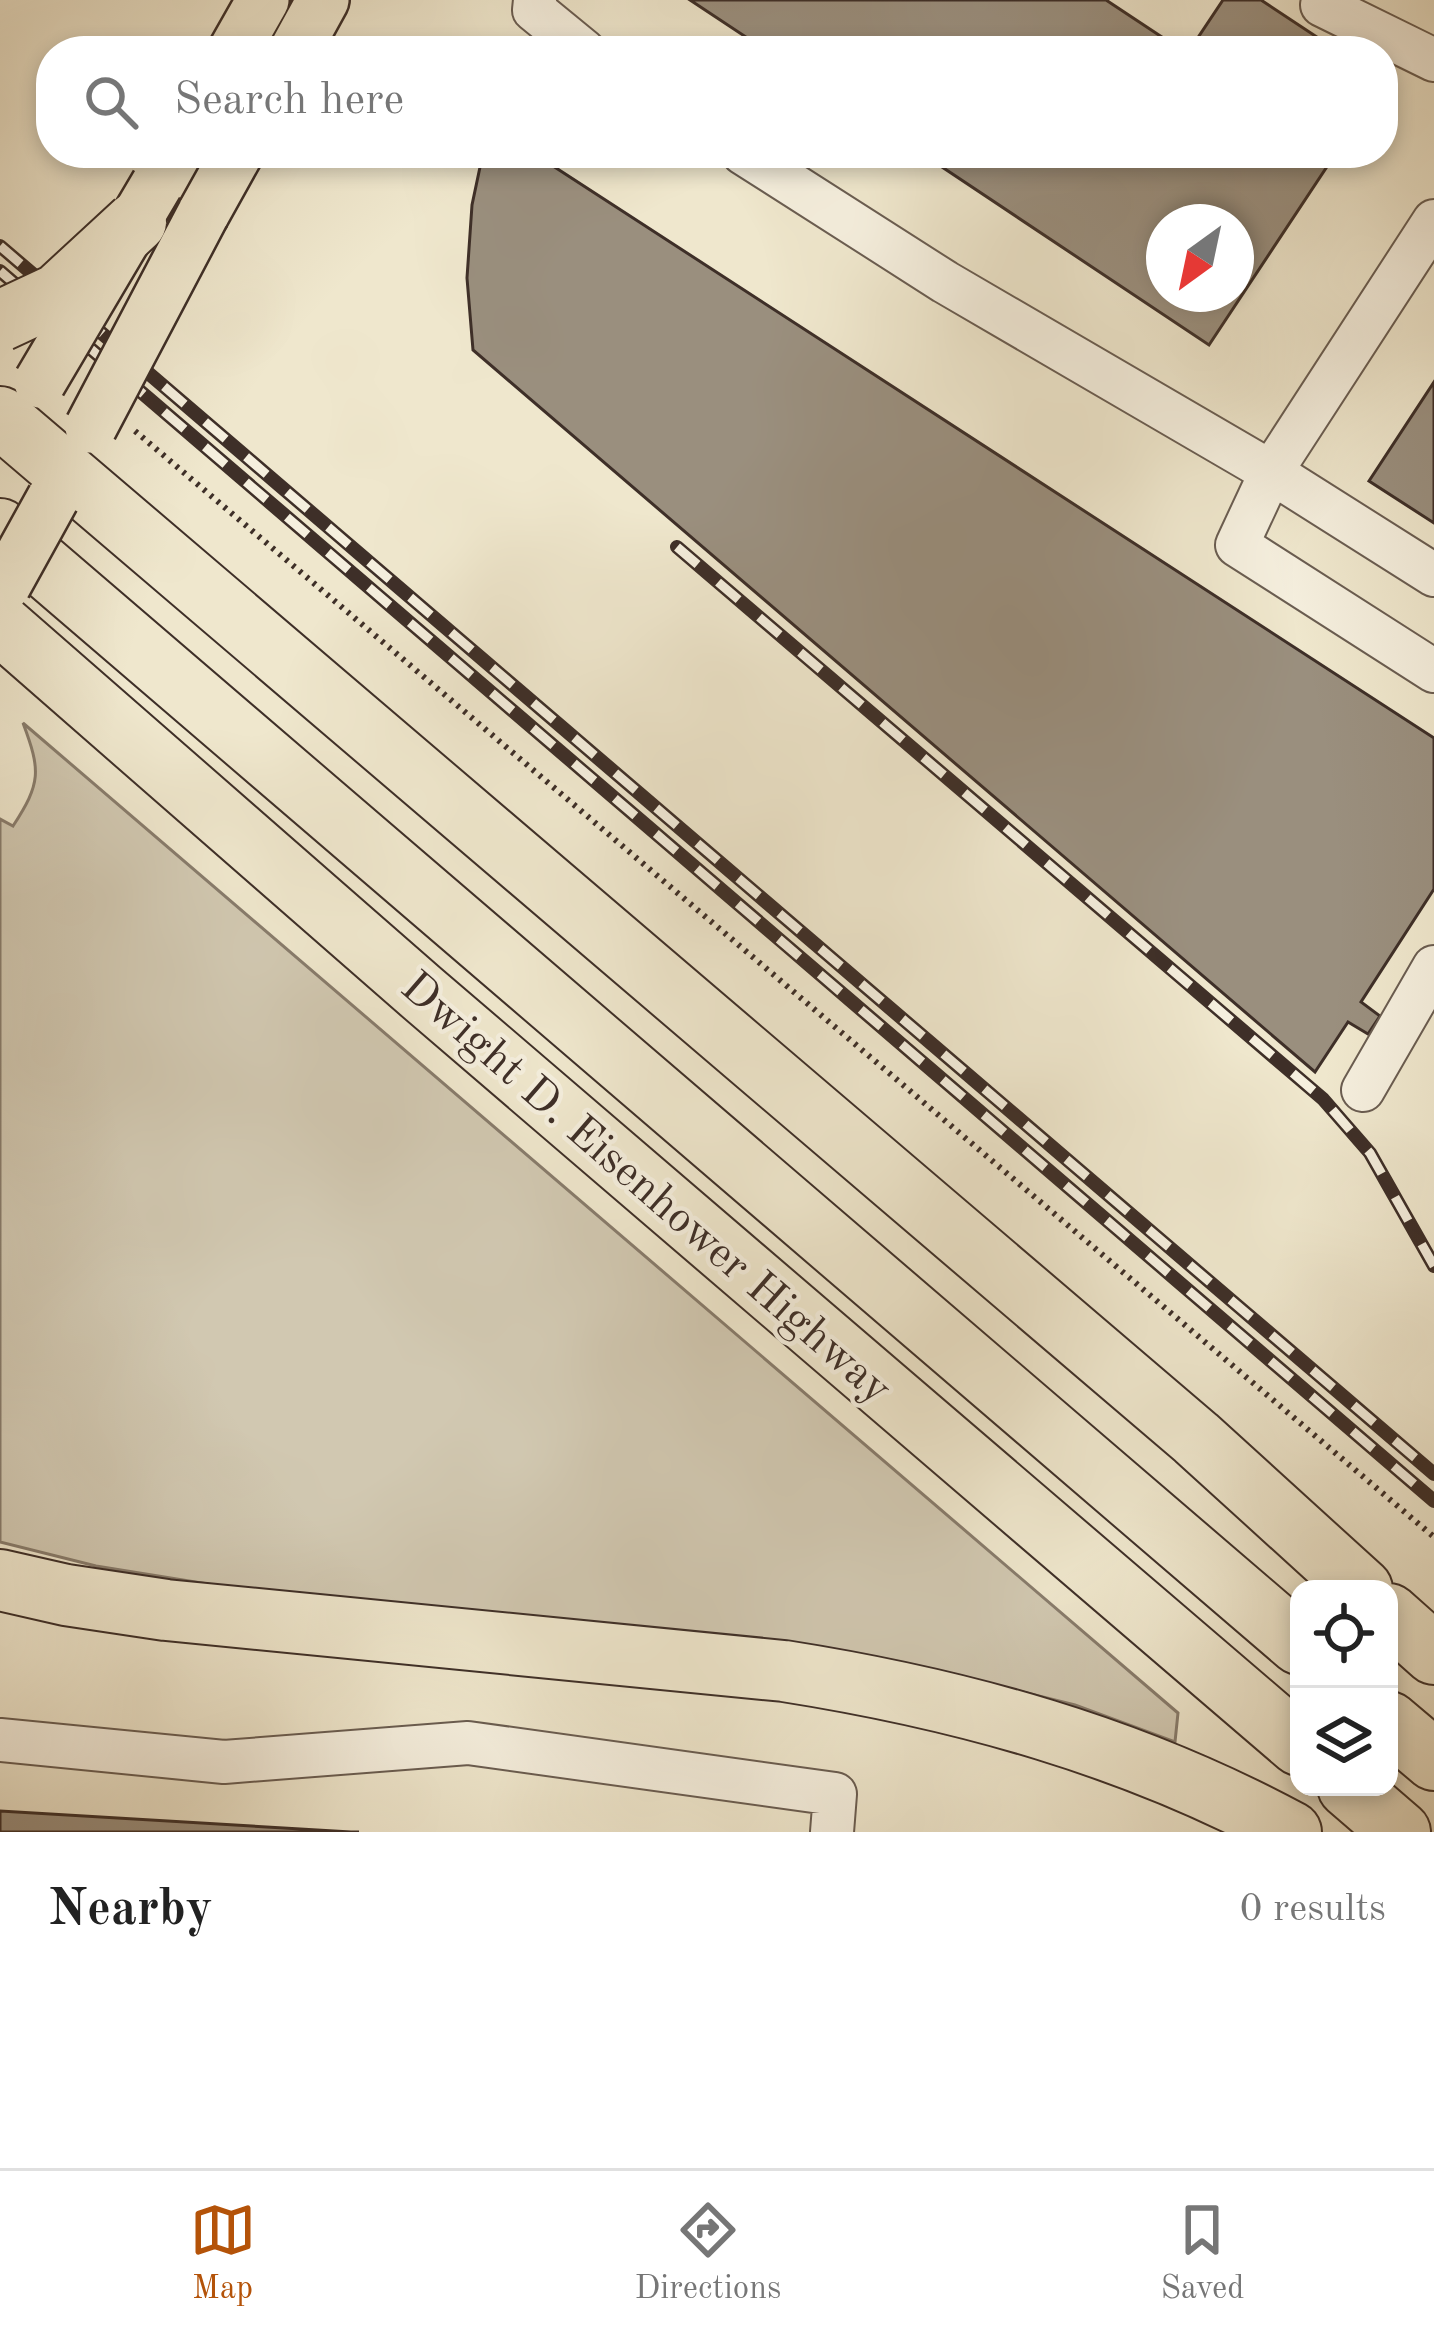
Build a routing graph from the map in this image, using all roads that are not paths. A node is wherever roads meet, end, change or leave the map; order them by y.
1 (263, 0) edge
2 (323, 0) edge
3 (536, 0) edge
4 (1320, 2) edge
5 (243, 36) edge
6 (303, 36) edge
7 (566, 36) edge
8 (1387, 36) edge
9 (1398, 42) edge
10 (1434, 60) edge
11 (229, 168) edge
12 (767, 168) edge
13 (156, 187) edge
14 (1434, 221) edge
15 (0, 321) edge
16 (11, 427) edge
17 (84, 456) junction
18 (1270, 472) junction
19 (0, 529) edge
20 (1434, 575) edge
21 (0, 594) edge
22 (0, 624) edge
23 (0, 655) edge
24 (1434, 671) edge
25 (1434, 967) edge
26 (421, 992) junction
27 (1363, 1090) dead end
28 (0, 1580) edge
29 (1352, 1580) edge
30 (1398, 1622) edge
31 (1290, 1636) edge
32 (1434, 1654) edge
33 (1398, 1730) edge
34 (1290, 1737) edge
35 (0, 1740) edge
36 (1434, 1760) edge
37 (1358, 1796) edge
38 (832, 1832) edge
39 (1291, 1832) edge
40 (1400, 1832) edge

1 - 5 main road
2 - 6 main road
3 - 7 lane
4 - 8 lane
9 - 10 lane
11 - 17 main road, bridge
12 - 18 lane
13 - 15 highway, bridge
13 - 16 main road, bridge
14 - 18 lane
16 - 17 highway
17 - 21 main road, bridge
17 - 29 highway
18 - 20 lane
18 - 24 lane
19 - 31 highway, Dwight D. Eisenhower Highway
22 - 26 highway, Dwight D. Eisenhower Highway
23 - 26 highway
25 - 27 lane
26 - 34 highway, Dwight D. Eisenhower Highway
28 - 39 highway
30 - 32 highway
33 - 36 highway
35 - 38 lane
37 - 40 highway

